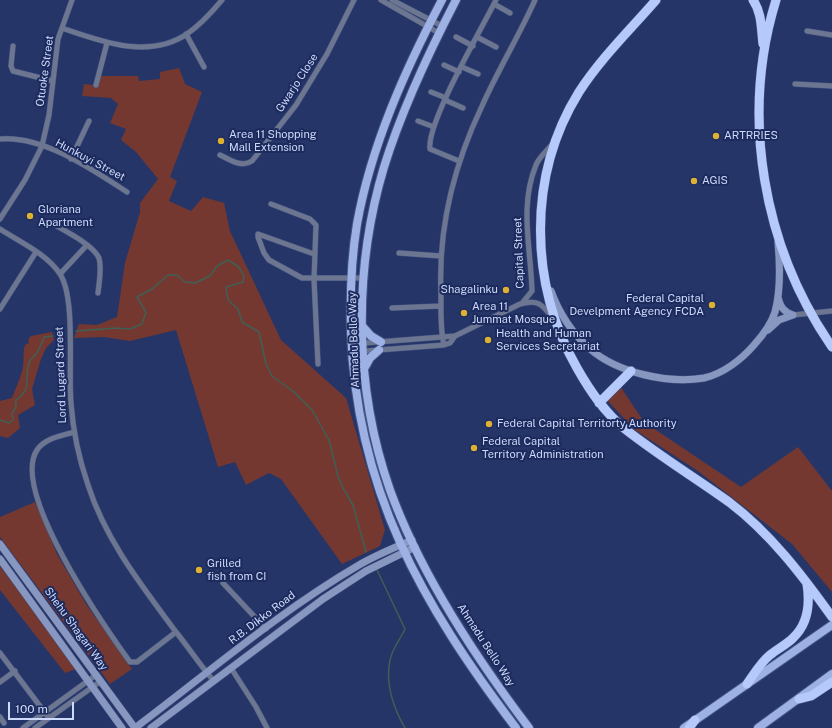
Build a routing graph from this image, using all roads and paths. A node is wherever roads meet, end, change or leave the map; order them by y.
1 (72, 0) edge
2 (222, 0) edge
3 (354, 0) edge
4 (392, 0) edge
5 (442, 0) edge
6 (456, 0) edge
7 (535, 0) edge
8 (656, 0) edge
9 (660, 0) edge
10 (753, 0) edge
11 (776, 0) edge
12 (382, 1) edge
13 (495, 2) edge
14 (510, 13) dead end
15 (639, 19) junction
16 (430, 24) junction
17 (62, 28) junction
18 (441, 30) junction
19 (807, 31) dead end
20 (186, 34) junction
21 (832, 35) edge
22 (456, 37) dead end
23 (477, 37) junction
24 (107, 43) junction
25 (13, 46) dead end
26 (473, 46) junction
27 (496, 46) dead end
28 (764, 55) junction
29 (444, 65) dead end
30 (204, 67) dead end
31 (460, 69) junction
32 (478, 74) dead end
33 (52, 80) junction
34 (795, 84) dead end
35 (96, 85) dead end
36 (832, 86) edge
37 (431, 92) dead end
38 (446, 99) junction
39 (462, 108) dead end
40 (418, 121) dead end
41 (89, 122) dead end
42 (434, 127) junction
43 (559, 134) junction
44 (0, 139) edge
45 (42, 146) junction
46 (220, 155) dead end
47 (71, 159) junction
48 (458, 161) junction
49 (128, 192) dead end
50 (271, 204) dead end
51 (0, 219) edge
52 (48, 221) dead end
53 (0, 229) edge
54 (777, 235) junction
55 (87, 246) junction
56 (36, 252) junction
57 (400, 253) dead end
58 (314, 254) junction
59 (440, 256) junction
60 (542, 265) junction
61 (60, 274) junction
62 (351, 278) junction
63 (363, 278) junction
64 (314, 280) junction
65 (778, 292) junction
66 (98, 293) dead end
67 (520, 304) junction
68 (441, 306) junction
69 (392, 308) dead end
70 (0, 309) edge
71 (832, 311) edge
72 (810, 312) junction
73 (793, 316) junction
74 (554, 318) junction
75 (363, 327) junction
76 (765, 333) junction
77 (455, 336) junction
78 (445, 337) junction
79 (447, 344) junction
80 (380, 346) junction
81 (363, 347) junction
82 (832, 347) edge
83 (352, 348) junction
84 (318, 364) dead end
85 (365, 368) junction
86 (631, 371) junction
87 (599, 403) junction
88 (74, 432) junction
89 (0, 544) edge
90 (414, 544) junction
91 (402, 549) junction
92 (0, 559) edge
93 (807, 582) junction
94 (223, 583) dead end
95 (832, 617) edge
96 (832, 625) edge
97 (266, 628) junction
98 (176, 632) junction
99 (0, 652) edge
100 (231, 668) junction
101 (14, 671) junction
102 (207, 674) junction
103 (832, 674) edge
104 (96, 675) junction
105 (88, 680) junction
106 (213, 680) junction
107 (101, 681) junction
108 (0, 682) edge
109 (747, 684) junction
110 (828, 685) edge
111 (92, 686) junction
112 (799, 699) junction
113 (44, 711) junction
114 (126, 716) junction
115 (0, 717) edge
116 (149, 717) junction
117 (49, 718) junction
118 (695, 720) junction
119 (160, 721) junction
120 (4, 723) dead end
121 (23, 728) edge
122 (36, 728) edge
123 (122, 728) edge
124 (135, 728) edge
125 (151, 728) edge
126 (154, 728) edge
127 (267, 728) edge
128 (516, 728) edge
129 (529, 728) edge
130 (684, 728) edge
131 (688, 728) edge
132 (758, 728) edge

1 - 17 street, Otuoke Street
2 - 20 street
3 - 46 street, Gwarjo Close
4 - 16 street
5 - 16 main road, Ahmadu Bello Way
6 - 18 main road, Ahmadu Bello Way
7 - 48 street
8 - 15 highway
9 - 15 highway
10 - 28 highway
11 - 28 highway
12 - 16 street
13 - 14 street
13 - 23 street
15 - 43 highway
16 - 18 street
16 - 18 street
16 - 62 main road, Ahmadu Bello Way
17 - 24 street
17 - 33 street, Otuoke Street
18 - 63 main road, Ahmadu Bello Way
19 - 21 street
20 - 24 street
20 - 30 street
22 - 26 street
23 - 26 street
23 - 27 street
24 - 35 street
25 - 33 street
26 - 31 street
28 - 54 highway
29 - 31 street
31 - 32 street
31 - 38 street
33 - 45 street, Otuoke Street
34 - 36 street
37 - 38 street
38 - 39 street
38 - 42 street
40 - 42 street
41 - 47 street
42 - 48 street
43 - 60 highway
43 - 67 street, Capital Street
44 - 45 street, Hunkuyi Street
45 - 47 street, Hunkuyi Street
45 - 51 street, Otuoke Street
47 - 49 street, Hunkuyi Street
48 - 59 street
50 - 58 street
52 - 55 street
53 - 56 street, Lord Lugard Street
54 - 65 street
54 - 72 highway
55 - 61 street
55 - 66 street
56 - 61 street, Lord Lugard Street
56 - 70 street
57 - 59 street
58 - 64 street
58 - 64 street
59 - 68 street
60 - 74 highway
60 - 86 street
61 - 88 street, Lord Lugard Street
62 - 63 street
62 - 64 street
62 - 83 main road, Ahmadu Bello Way
63 - 75 main road, Ahmadu Bello Way
64 - 84 street
65 - 73 street
65 - 76 street
67 - 74 street, Capital Street
67 - 77 street, Capital Street
68 - 69 street
68 - 78 street
71 - 72 street
72 - 73 street
72 - 82 highway
73 - 76 street
74 - 87 highway
75 - 80 main road
75 - 81 main road, Ahmadu Bello Way
76 - 86 street
77 - 78 street, Capital Street
77 - 79 street
78 - 79 street
78 - 80 street, Capital Street
79 - 80 street
80 - 81 street
80 - 81 street, Capital Street
80 - 85 main road
81 - 83 street, Capital Street
81 - 83 street
81 - 85 main road, Ahmadu Bello Way
83 - 91 main road, Ahmadu Bello Way
85 - 90 main road, Ahmadu Bello Way
86 - 87 highway
87 - 93 highway
88 - 98 street, Lord Lugard Street
88 - 98 street
89 - 104 street, Shehu Shagari Way
90 - 91 street, R.B. Dikko Road
90 - 129 main road, Ahmadu Bello Way
91 - 97 street, R.B. Dikko Road
91 - 100 street, R.B. Dikko Road
91 - 128 main road, Ahmadu Bello Way
92 - 105 street, Shehu Shagari Way
93 - 95 highway
93 - 109 highway
94 - 97 street
96 - 109 main road
97 - 102 street, R.B. Dikko Road
98 - 102 street, Lord Lugard Street
99 - 101 street
100 - 106 street, R.B. Dikko Road
100 - 127 street
101 - 108 street
101 - 113 street
102 - 106 street, Lord Lugard Street
102 - 116 street, R.B. Dikko Road
103 - 112 main road
104 - 105 street
104 - 107 street, Shehu Shagari Way
105 - 111 street, Shehu Shagari Way
105 - 113 street
106 - 119 street, R.B. Dikko Road
107 - 111 street
107 - 114 street, Shehu Shagari Way
109 - 118 main road
110 - 112 highway
111 - 117 street
111 - 123 street, Shehu Shagari Way
112 - 132 main road
113 - 117 street
113 - 121 street
114 - 116 street
114 - 124 street, Shehu Shagari Way
115 - 120 street
116 - 124 street, R.B. Dikko Road
117 - 122 street
118 - 130 main road
118 - 131 highway
119 - 125 street, R.B. Dikko Road
119 - 126 street

